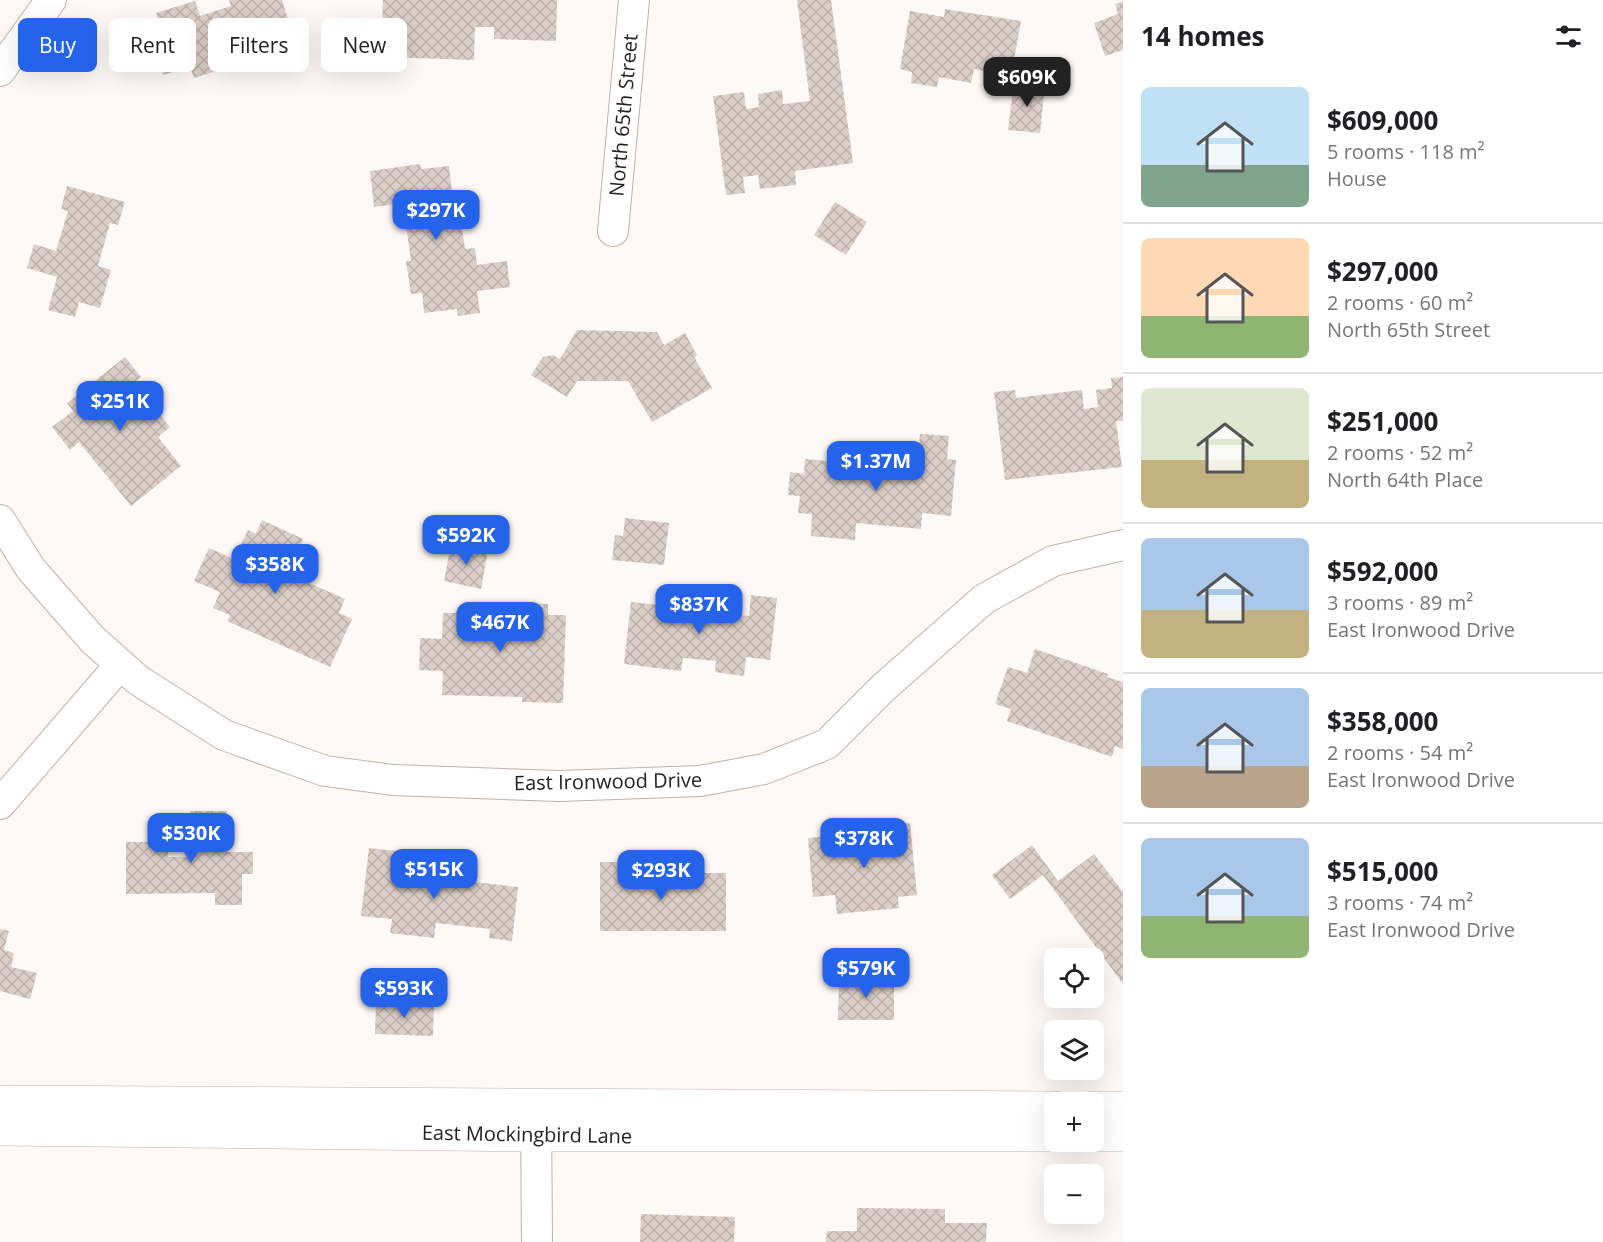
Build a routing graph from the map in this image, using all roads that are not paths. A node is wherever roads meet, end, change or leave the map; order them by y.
1 (51, 0) edge
2 (634, 0) edge
3 (0, 71) edge
4 (613, 231) dead end
5 (0, 520) edge
6 (1123, 545) edge
7 (120, 665) junction
8 (0, 804) edge
9 (0, 1102) edge
10 (1044, 1108) edge
11 (1104, 1108) edge
12 (1123, 1108) edge
13 (536, 1120) junction
14 (0, 1129) edge
15 (1044, 1135) edge
16 (1104, 1135) edge
17 (1123, 1136) edge
18 (537, 1242) edge

1 - 3 street
2 - 4 street, North 65th Street
5 - 7 street, East Ironwood Drive
6 - 7 street, East Ironwood Drive
7 - 8 street
9 - 13 street, East Mockingbird Lane
10 - 13 street, East Mockingbird Lane
11 - 12 street
13 - 14 street, East Mockingbird Lane
13 - 15 street, East Mockingbird Lane
13 - 18 street
16 - 17 street

